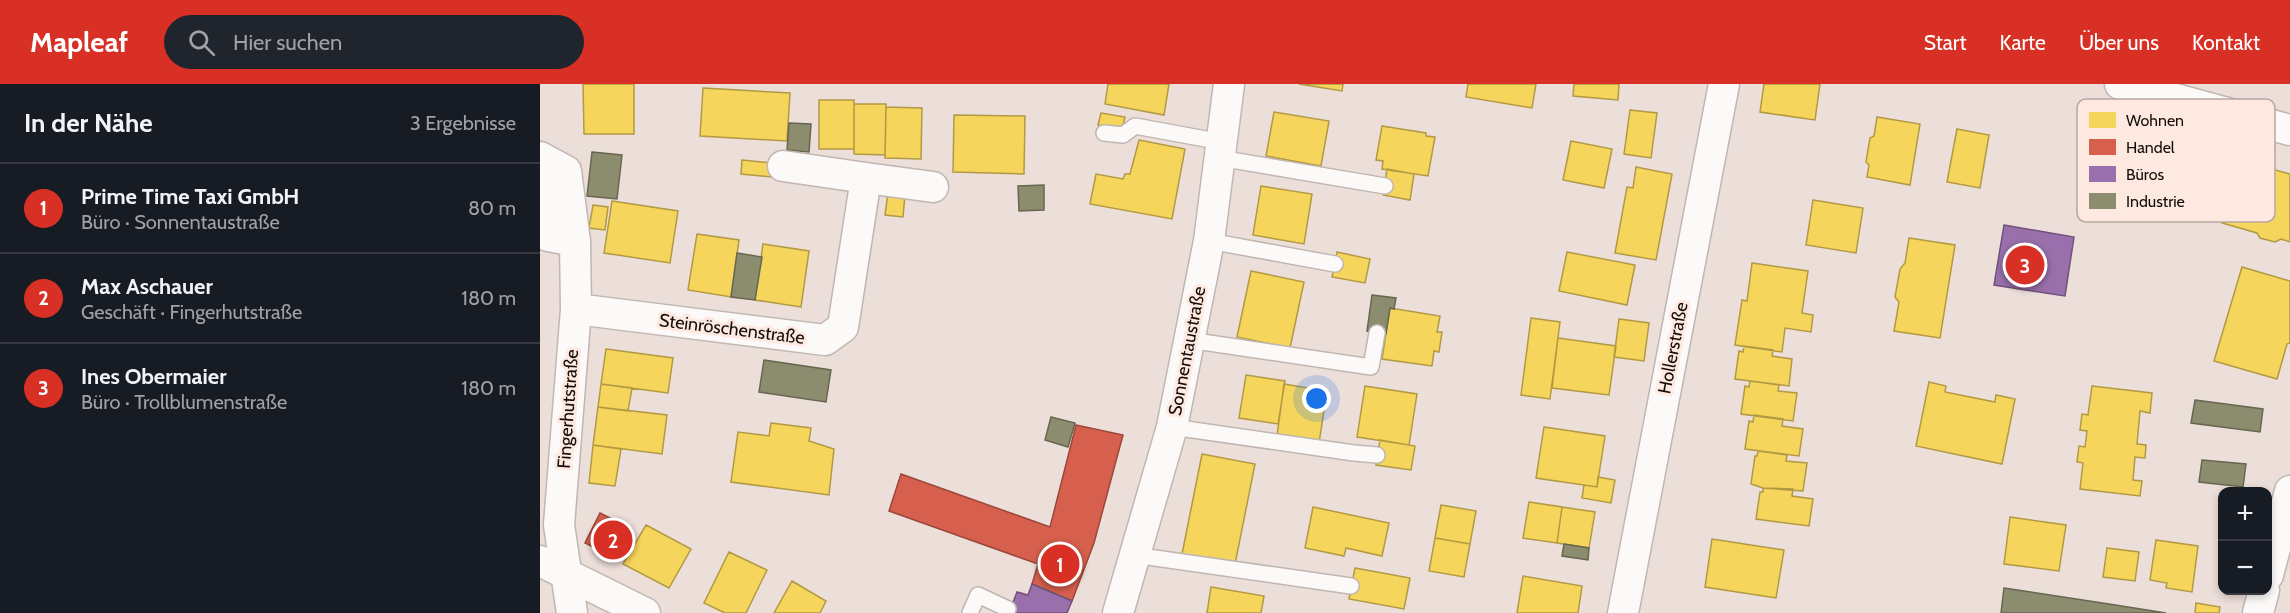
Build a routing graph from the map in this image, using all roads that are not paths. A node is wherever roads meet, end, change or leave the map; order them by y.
1 (1229, 84) edge
2 (1724, 84) edge
3 (2120, 84) edge
4 (2175, 99) edge
5 (2275, 126) edge
6 (2290, 130) edge
7 (1104, 134) dead end
8 (1220, 150) junction
9 (540, 158) edge
10 (783, 166) dead end
11 (866, 178) junction
12 (1385, 186) dead end
13 (933, 187) dead end
14 (1209, 241) junction
15 (1335, 264) dead end
16 (576, 309) junction
17 (1377, 333) dead end
18 (1189, 340) junction
19 (1172, 427) junction
20 (1377, 455) dead end
21 (2290, 491) edge
22 (1134, 555) junction
23 (2272, 560) edge
24 (540, 561) edge
25 (568, 576) junction
26 (1351, 586) dead end
27 (2263, 595) edge
28 (1008, 609) dead end
29 (572, 613) edge
30 (645, 613) edge
31 (970, 613) edge
32 (1118, 613) edge
33 (1623, 613) edge
34 (2258, 613) edge

1 - 8 street, Sonnentaustraße
2 - 33 street, Hollerstraße
3 - 4 street
5 - 6 street
7 - 8 lane
8 - 12 lane
8 - 14 street, Sonnentaustraße
9 - 16 street, Fingerhutstraße
10 - 11 street
11 - 13 street
11 - 16 street, Steinröschenstraße
14 - 15 lane
14 - 18 street, Sonnentaustraße
16 - 25 street, Fingerhutstraße
17 - 18 lane
18 - 19 street, Sonnentaustraße
19 - 20 lane
19 - 22 street, Sonnentaustraße
21 - 23 street
22 - 26 lane
22 - 32 street, Sonnentaustraße
24 - 25 street
25 - 29 street, Fingerhutstraße
25 - 30 street
27 - 34 street
28 - 31 lane

